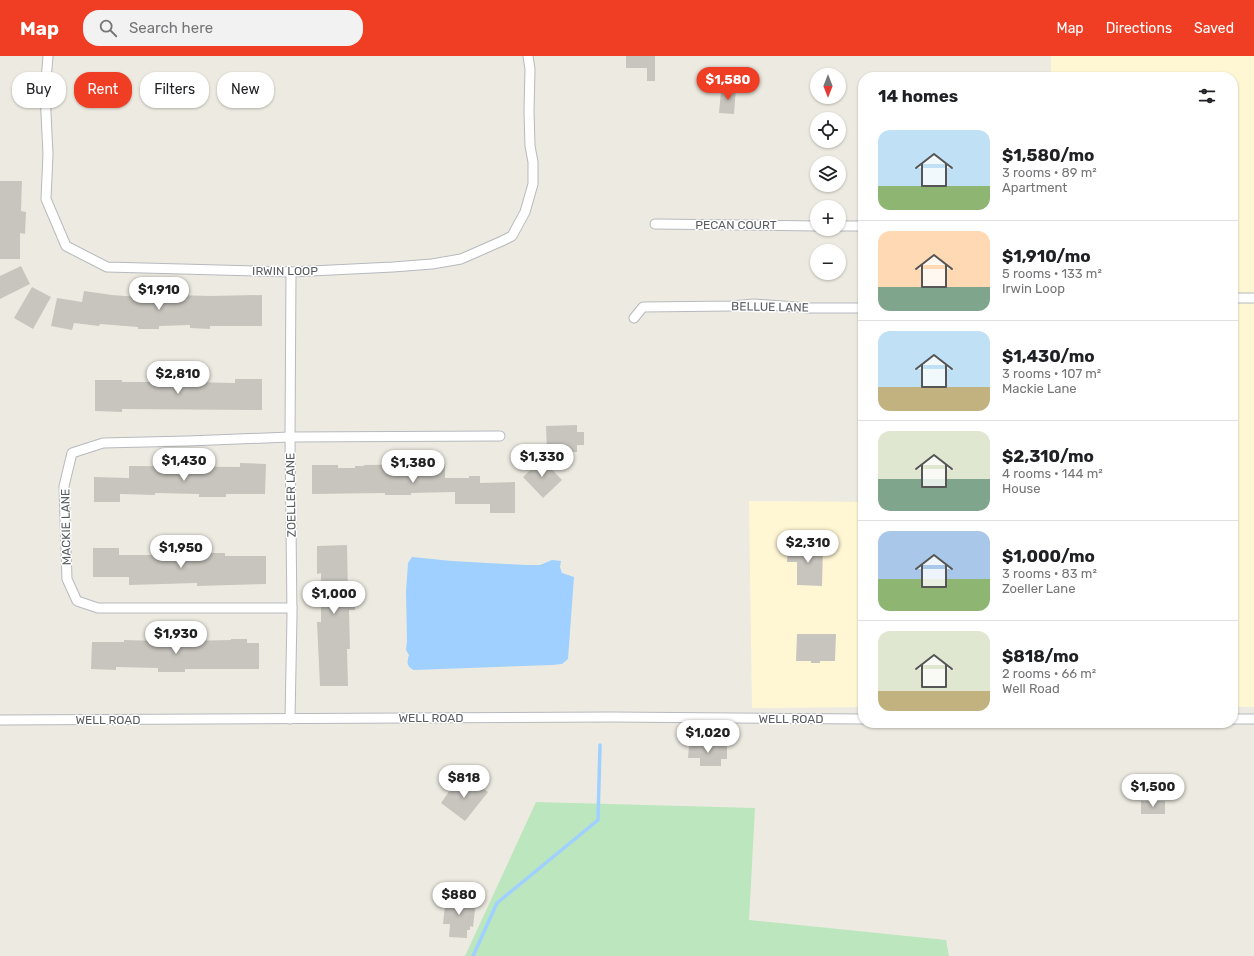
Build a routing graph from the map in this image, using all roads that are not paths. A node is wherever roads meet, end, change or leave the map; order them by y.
1 (48, 56) edge
2 (528, 56) edge
3 (655, 224) dead end
4 (810, 226) edge
5 (846, 226) edge
6 (858, 226) edge
7 (291, 272) junction
8 (1238, 298) edge
9 (1254, 298) edge
10 (858, 308) edge
11 (634, 318) dead end
12 (500, 436) dead end
13 (290, 437) junction
14 (292, 608) junction
15 (290, 719) junction
16 (858, 719) edge
17 (1238, 719) edge
18 (1254, 719) edge
19 (0, 720) edge

1 - 7 street, IRWIN LOOP
2 - 7 street, IRWIN LOOP
3 - 4 street, PECAN COURT
5 - 6 street
7 - 13 street, ZOELLER LANE
8 - 9 street
10 - 11 street, BELLUE LANE
12 - 13 street
13 - 14 street, ZOELLER LANE
13 - 14 street, MACKIE LANE
14 - 15 street, ZOELLER LANE
15 - 16 street, WELL ROAD
15 - 19 street, WELL ROAD
17 - 18 street

